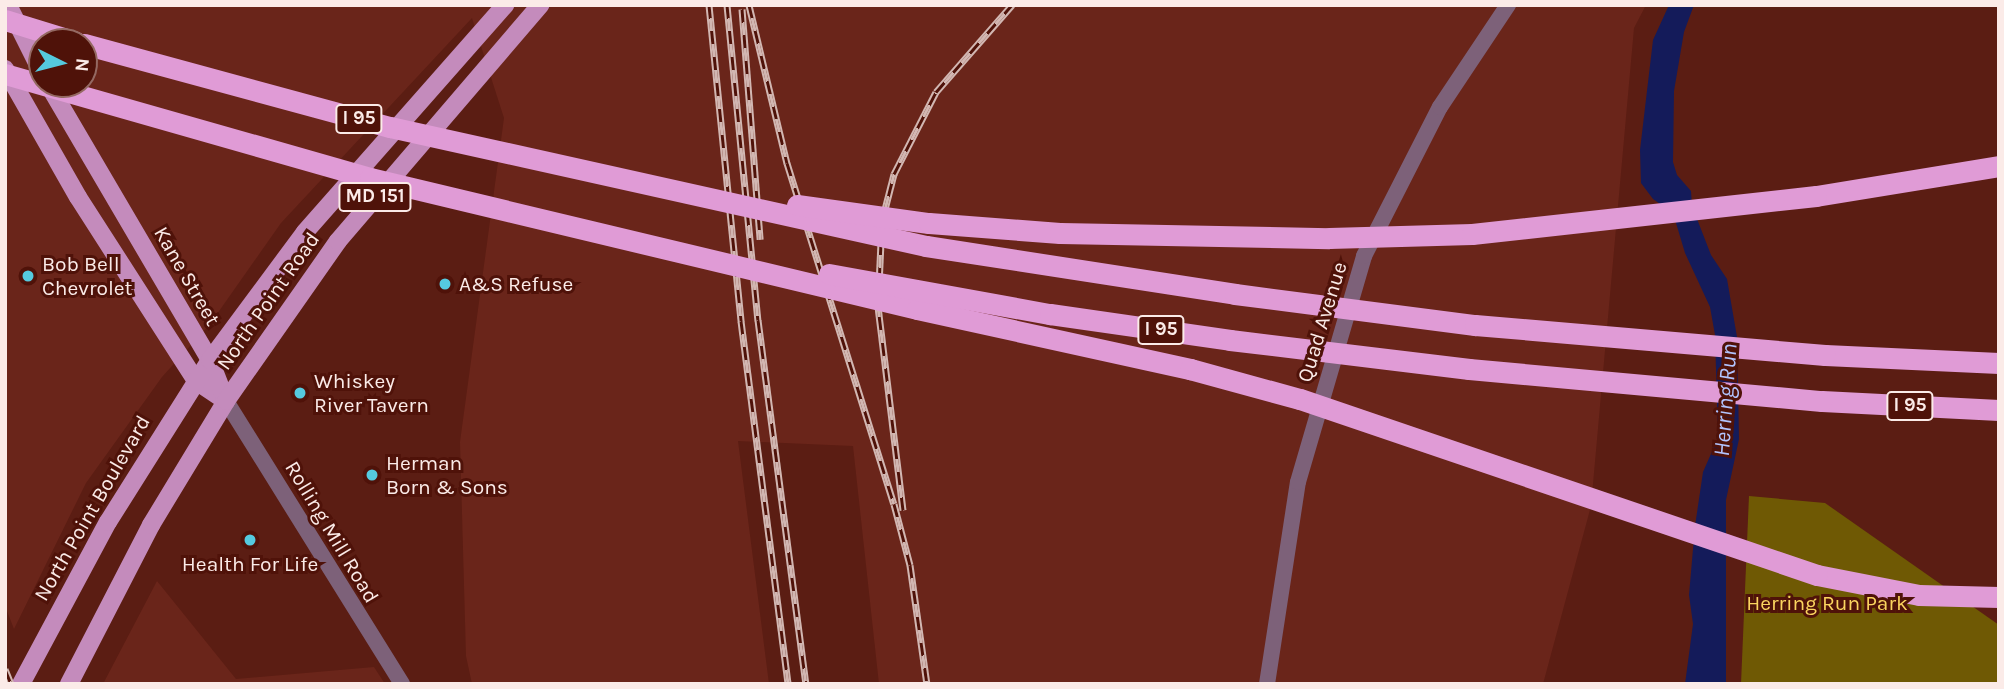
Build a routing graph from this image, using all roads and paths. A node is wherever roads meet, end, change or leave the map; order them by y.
1 (8, 5) edge
2 (505, 5) edge
3 (540, 5) edge
4 (1508, 5) edge
5 (5, 20) edge
6 (31, 28) edge
7 (28, 45) edge
8 (98, 48) edge
9 (5, 69) edge
10 (5, 74) edge
11 (56, 98) edge
12 (1999, 166) edge
13 (351, 181) junction
14 (635, 184) junction
15 (373, 200) junction
16 (508, 211) junction
17 (210, 360) junction
18 (1999, 363) edge
19 (196, 381) junction
20 (226, 401) junction
21 (1999, 410) edge
22 (1999, 597) edge
23 (21, 684) edge
24 (69, 684) edge
25 (402, 684) edge
26 (1267, 684) edge

1 - 7 main road
2 - 13 main road, North Point Road / MD 151
3 - 15 main road, North Point Road / MD 151
4 - 26 street, Quad Avenue
5 - 6 highway, bridge
8 - 14 highway, I 95, bridge
9 - 19 main road
10 - 16 highway, I 95, bridge
11 - 17 main road, Kane Street
12 - 14 highway, bridge
13 - 15 main road
13 - 17 main road, North Point Road / MD 151
14 - 18 highway, I 95, bridge
15 - 20 main road, North Point Road / MD 151
16 - 21 highway, I 95, bridge
16 - 22 highway, bridge
17 - 19 main road, North Point Boulevard / MD 151
17 - 20 main road, Kane Street
19 - 20 main road
19 - 23 main road, North Point Boulevard / MD 151
20 - 24 main road, MD 151
20 - 25 street, Rolling Mill Road

